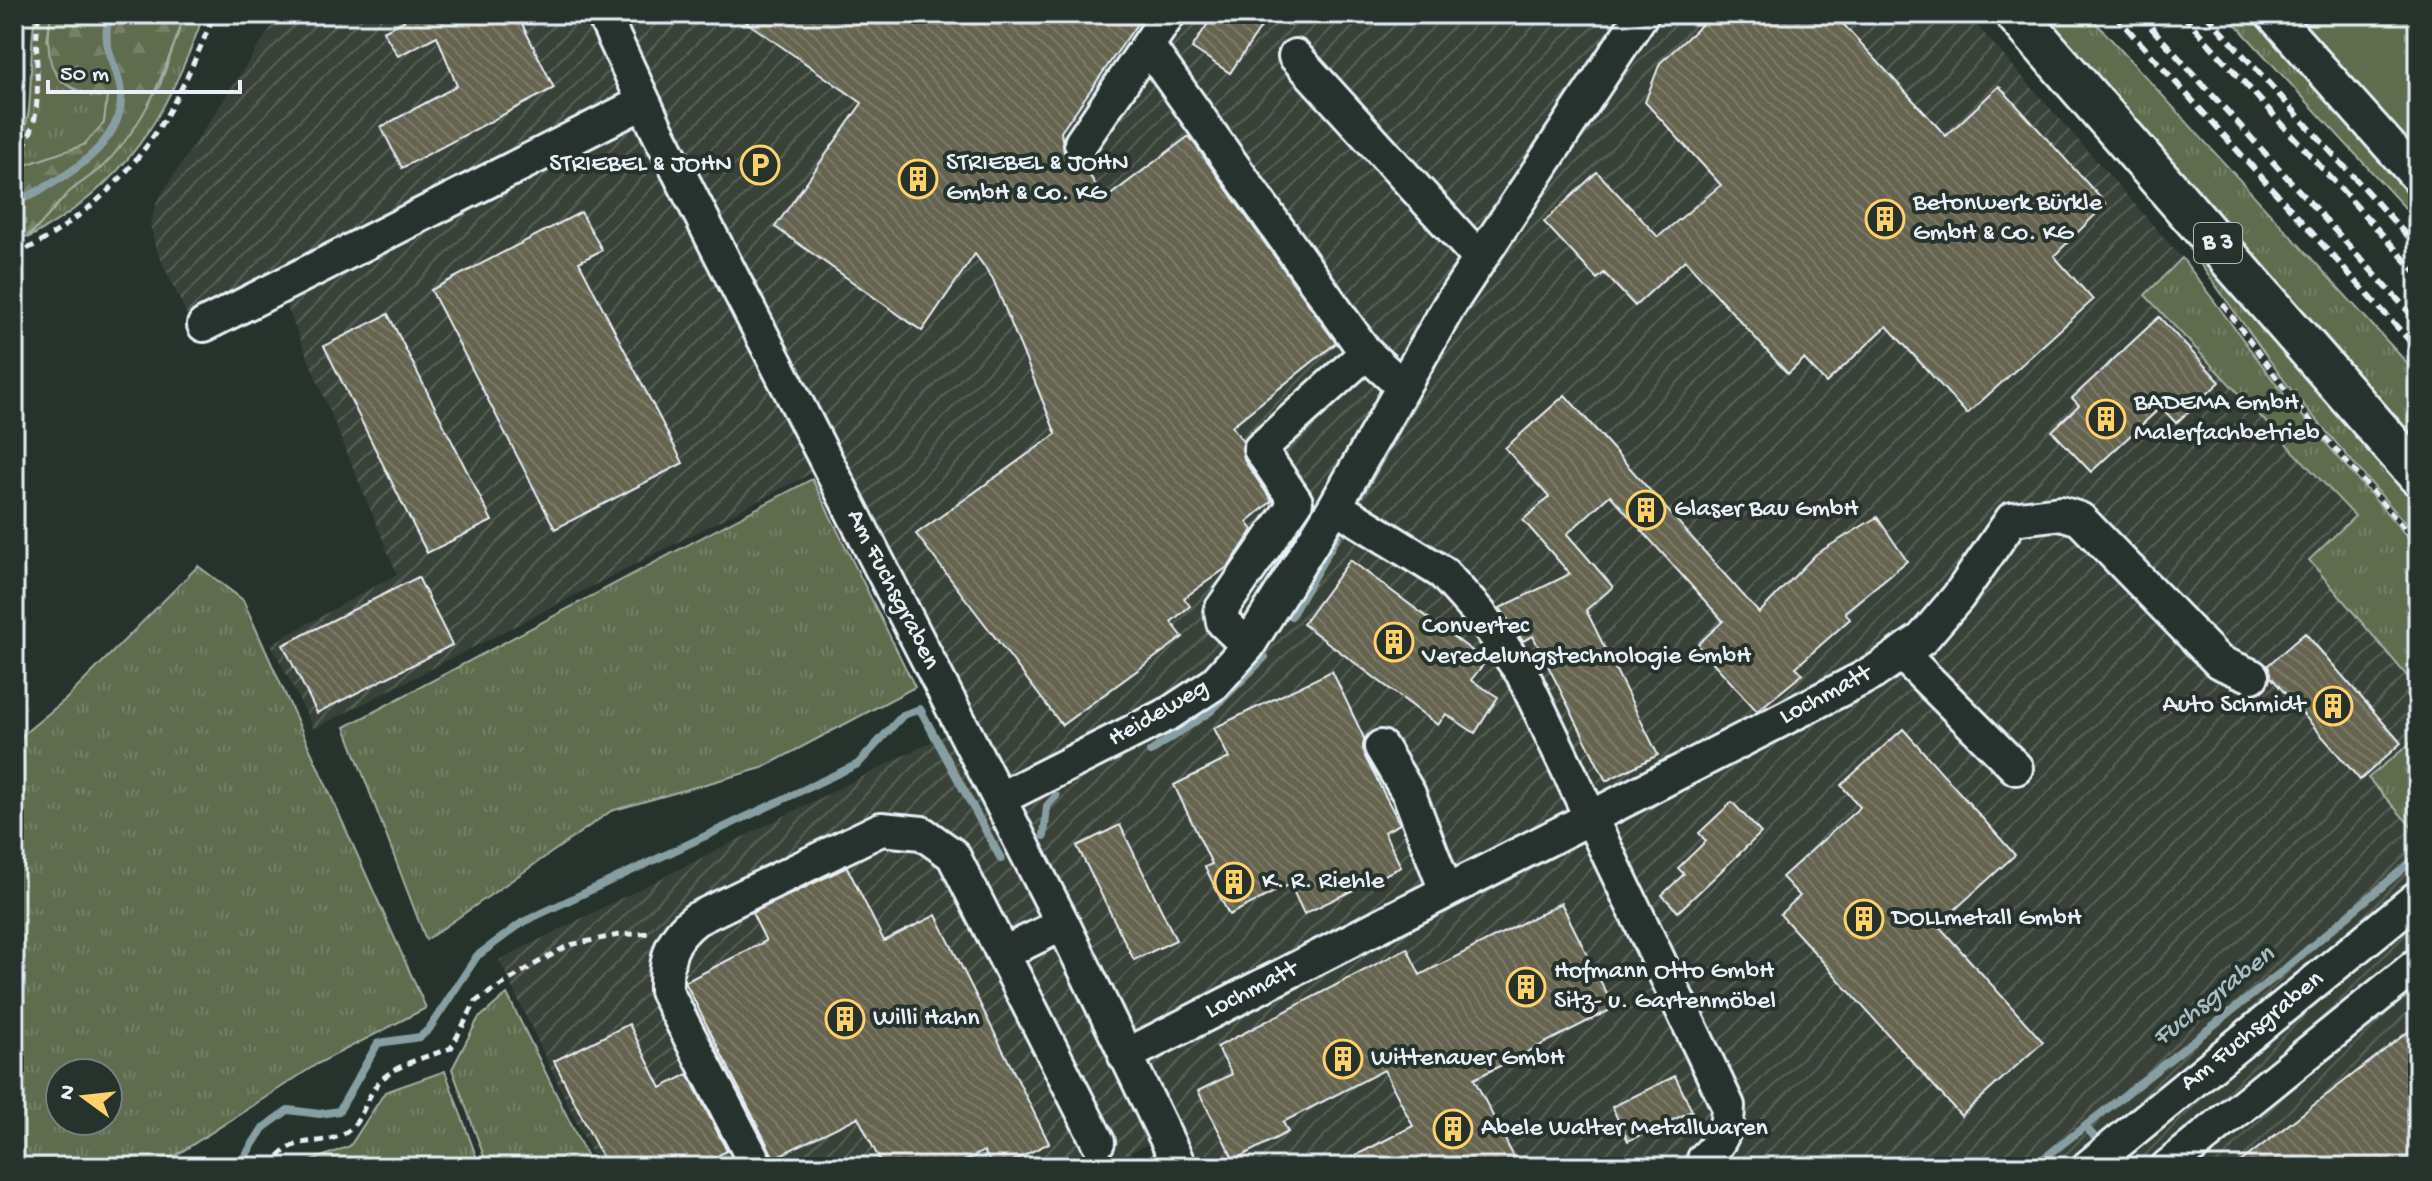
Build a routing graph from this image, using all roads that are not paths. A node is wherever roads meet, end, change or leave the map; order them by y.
1 (604, 14) edge
2 (1169, 14) edge
3 (2016, 14) edge
4 (2272, 14) edge
5 (1639, 15) edge
6 (1148, 46) junction
7 (1295, 56) dead end
8 (644, 102) junction
9 (1081, 143) dead end
10 (2418, 178) edge
11 (1480, 259) junction
12 (204, 325) dead end
13 (1366, 353) junction
14 (1403, 387) junction
15 (2418, 475) edge
16 (1296, 502) junction
17 (1331, 514) junction
18 (1248, 646) junction
19 (1901, 653) junction
20 (2252, 676) dead end
21 (1381, 747) dead end
22 (2016, 768) dead end
23 (999, 799) junction
24 (1592, 815) junction
25 (1446, 891) junction
26 (2412, 913) edge
27 (1063, 924) junction
28 (1004, 953) junction
29 (2418, 964) edge
30 (1125, 1056) junction
31 (1098, 1142) dead end
32 (1704, 1159) dead end
33 (757, 1167) edge
34 (1180, 1167) edge
35 (2088, 1167) edge
36 (2167, 1167) edge

1 - 8 street, Am Fuchsgraben
2 - 6 street
3 - 15 main road, B 3
4 - 10 street
5 - 11 street, Heideweg
6 - 9 street
6 - 13 street
7 - 11 street
8 - 12 street
8 - 23 street, Am Fuchsgraben
11 - 14 street, Heideweg
13 - 14 street
13 - 16 street
14 - 17 street, Heideweg
16 - 17 street
16 - 18 street
17 - 18 street, Heideweg
17 - 24 street
18 - 23 street, Heideweg
19 - 20 street, Lochmatt
19 - 22 street
19 - 24 street, Lochmatt
21 - 25 street
23 - 27 street, Am Fuchsgraben
24 - 25 street, Lochmatt
24 - 32 street
25 - 30 street, Lochmatt
26 - 35 street, Am Fuchsgraben
27 - 28 street
27 - 30 street, Am Fuchsgraben
28 - 31 street
28 - 33 street
29 - 36 street
30 - 34 street, Am Fuchsgraben

